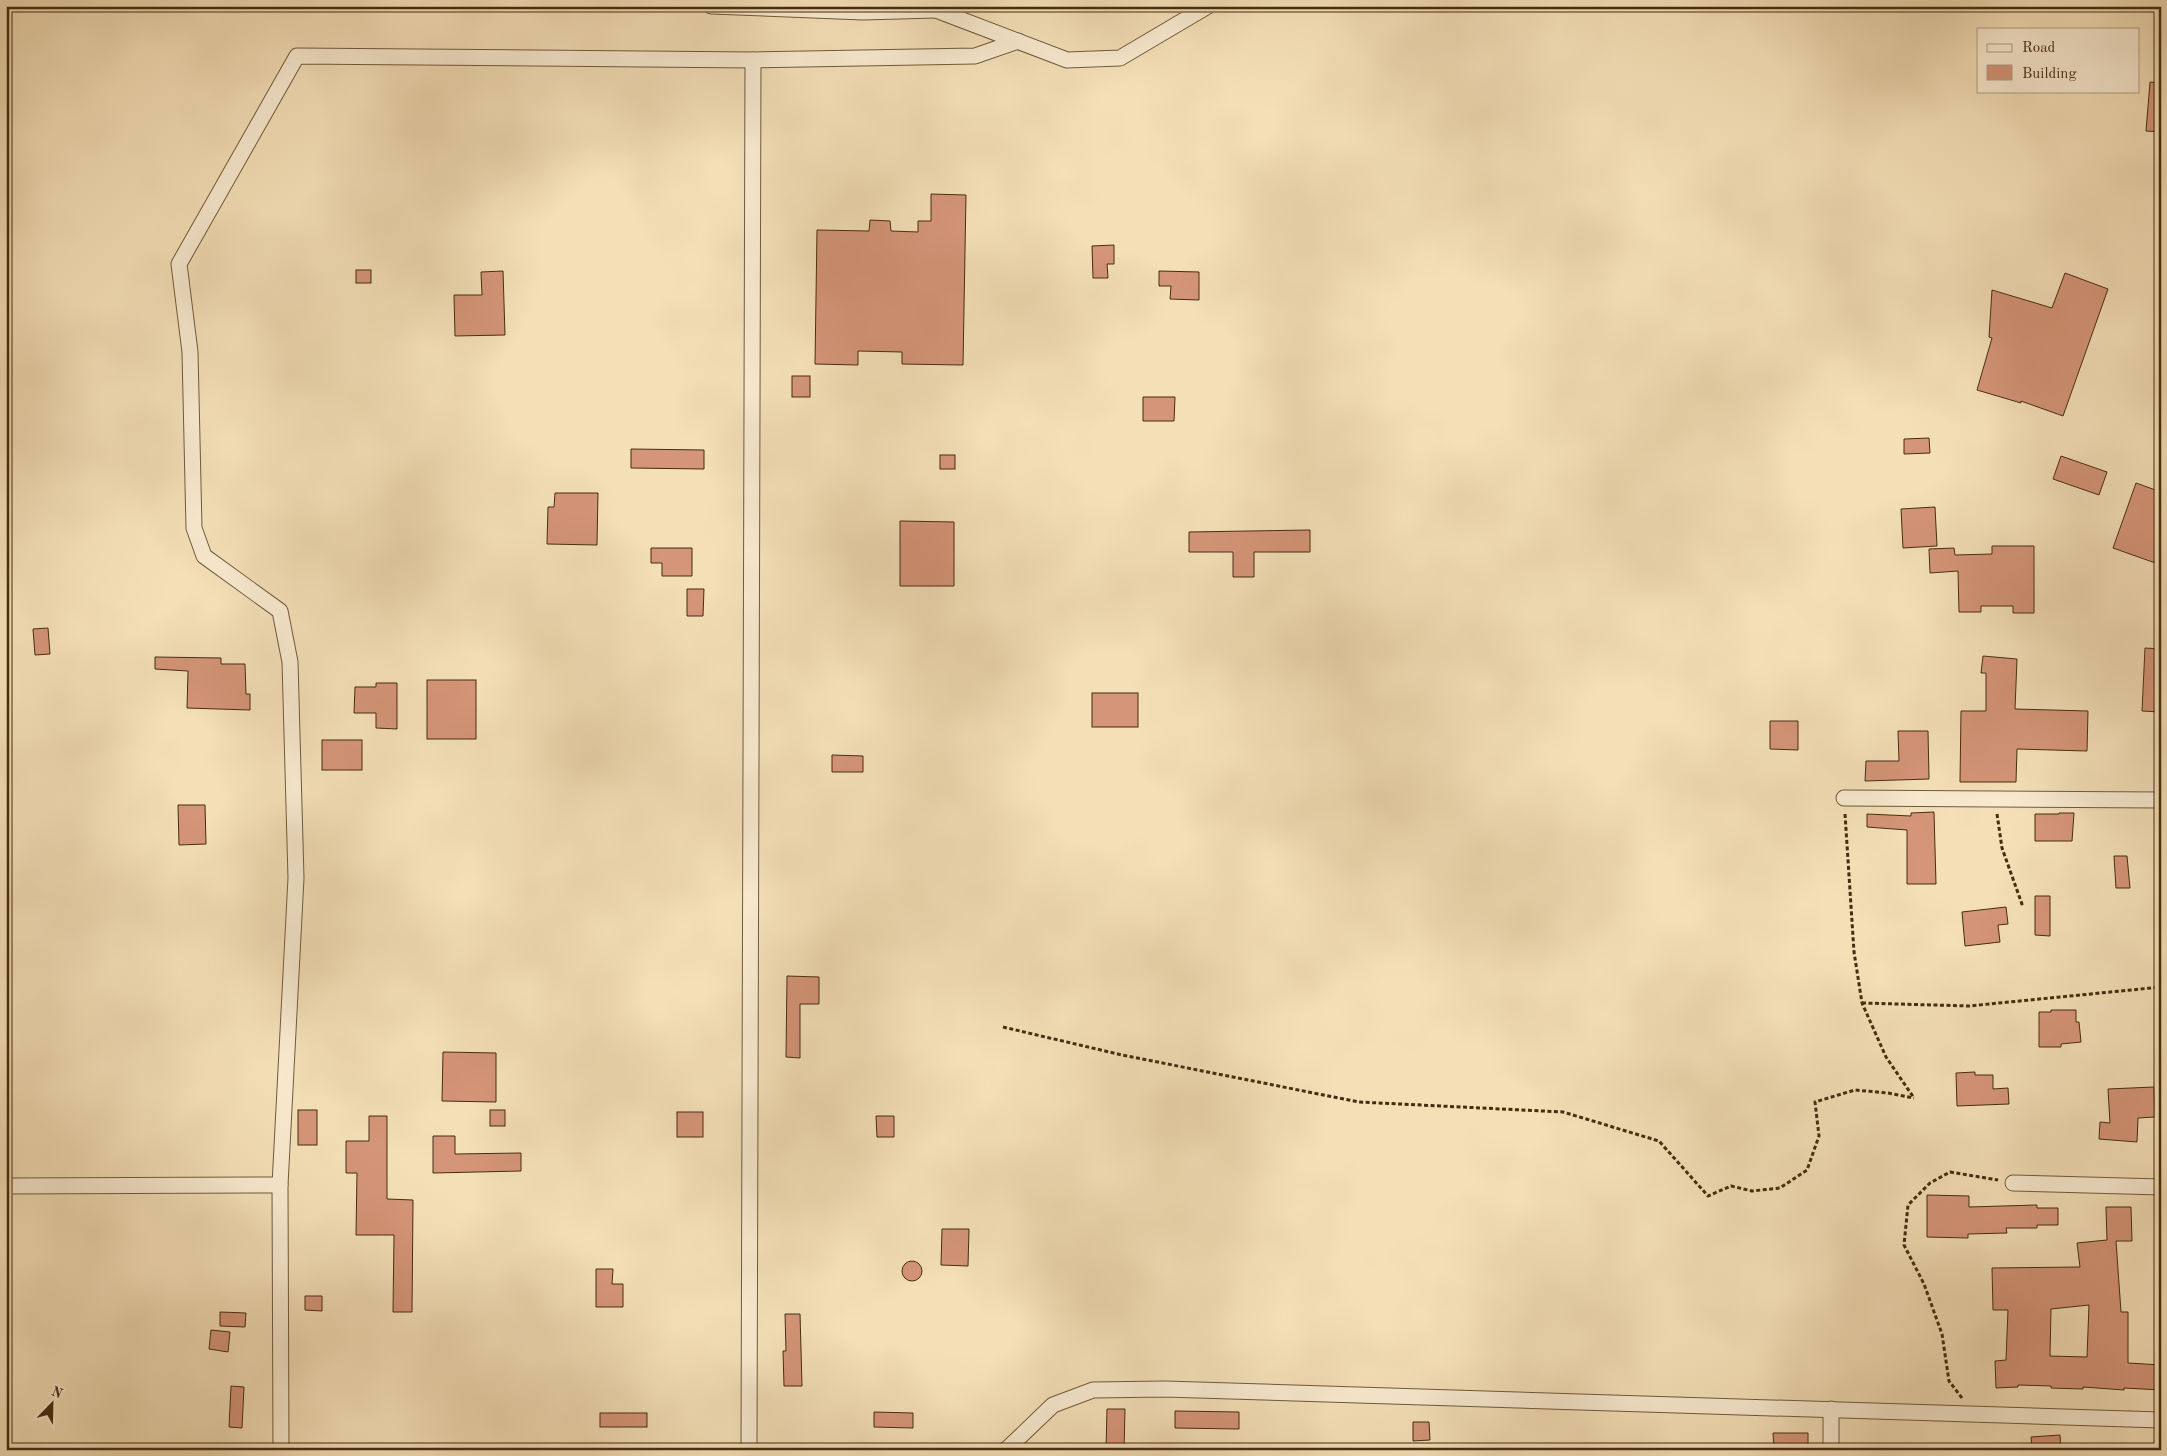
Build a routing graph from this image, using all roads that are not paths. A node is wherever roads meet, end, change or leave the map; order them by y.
1 (711, 6) edge
2 (951, 6) edge
3 (1208, 6) edge
4 (863, 9) edge
5 (936, 10) junction
6 (1018, 41) junction
7 (753, 60) junction
8 (1844, 798) road end
9 (2161, 800) edge
10 (2013, 1183) road end
11 (280, 1185) junction
12 (6, 1186) edge
13 (2161, 1187) edge
14 (1831, 1409) junction
15 (2161, 1420) edge
16 (281, 1450) edge
17 (748, 1450) edge
18 (1006, 1450) edge
19 (1831, 1450) edge

1 - 4 street
2 - 5 street
3 - 6 street
4 - 5 street
5 - 6 street
6 - 7 street
7 - 11 street
7 - 17 street
8 - 9 street
10 - 13 street
11 - 12 street
11 - 16 street
14 - 15 street
14 - 18 street
14 - 19 street

